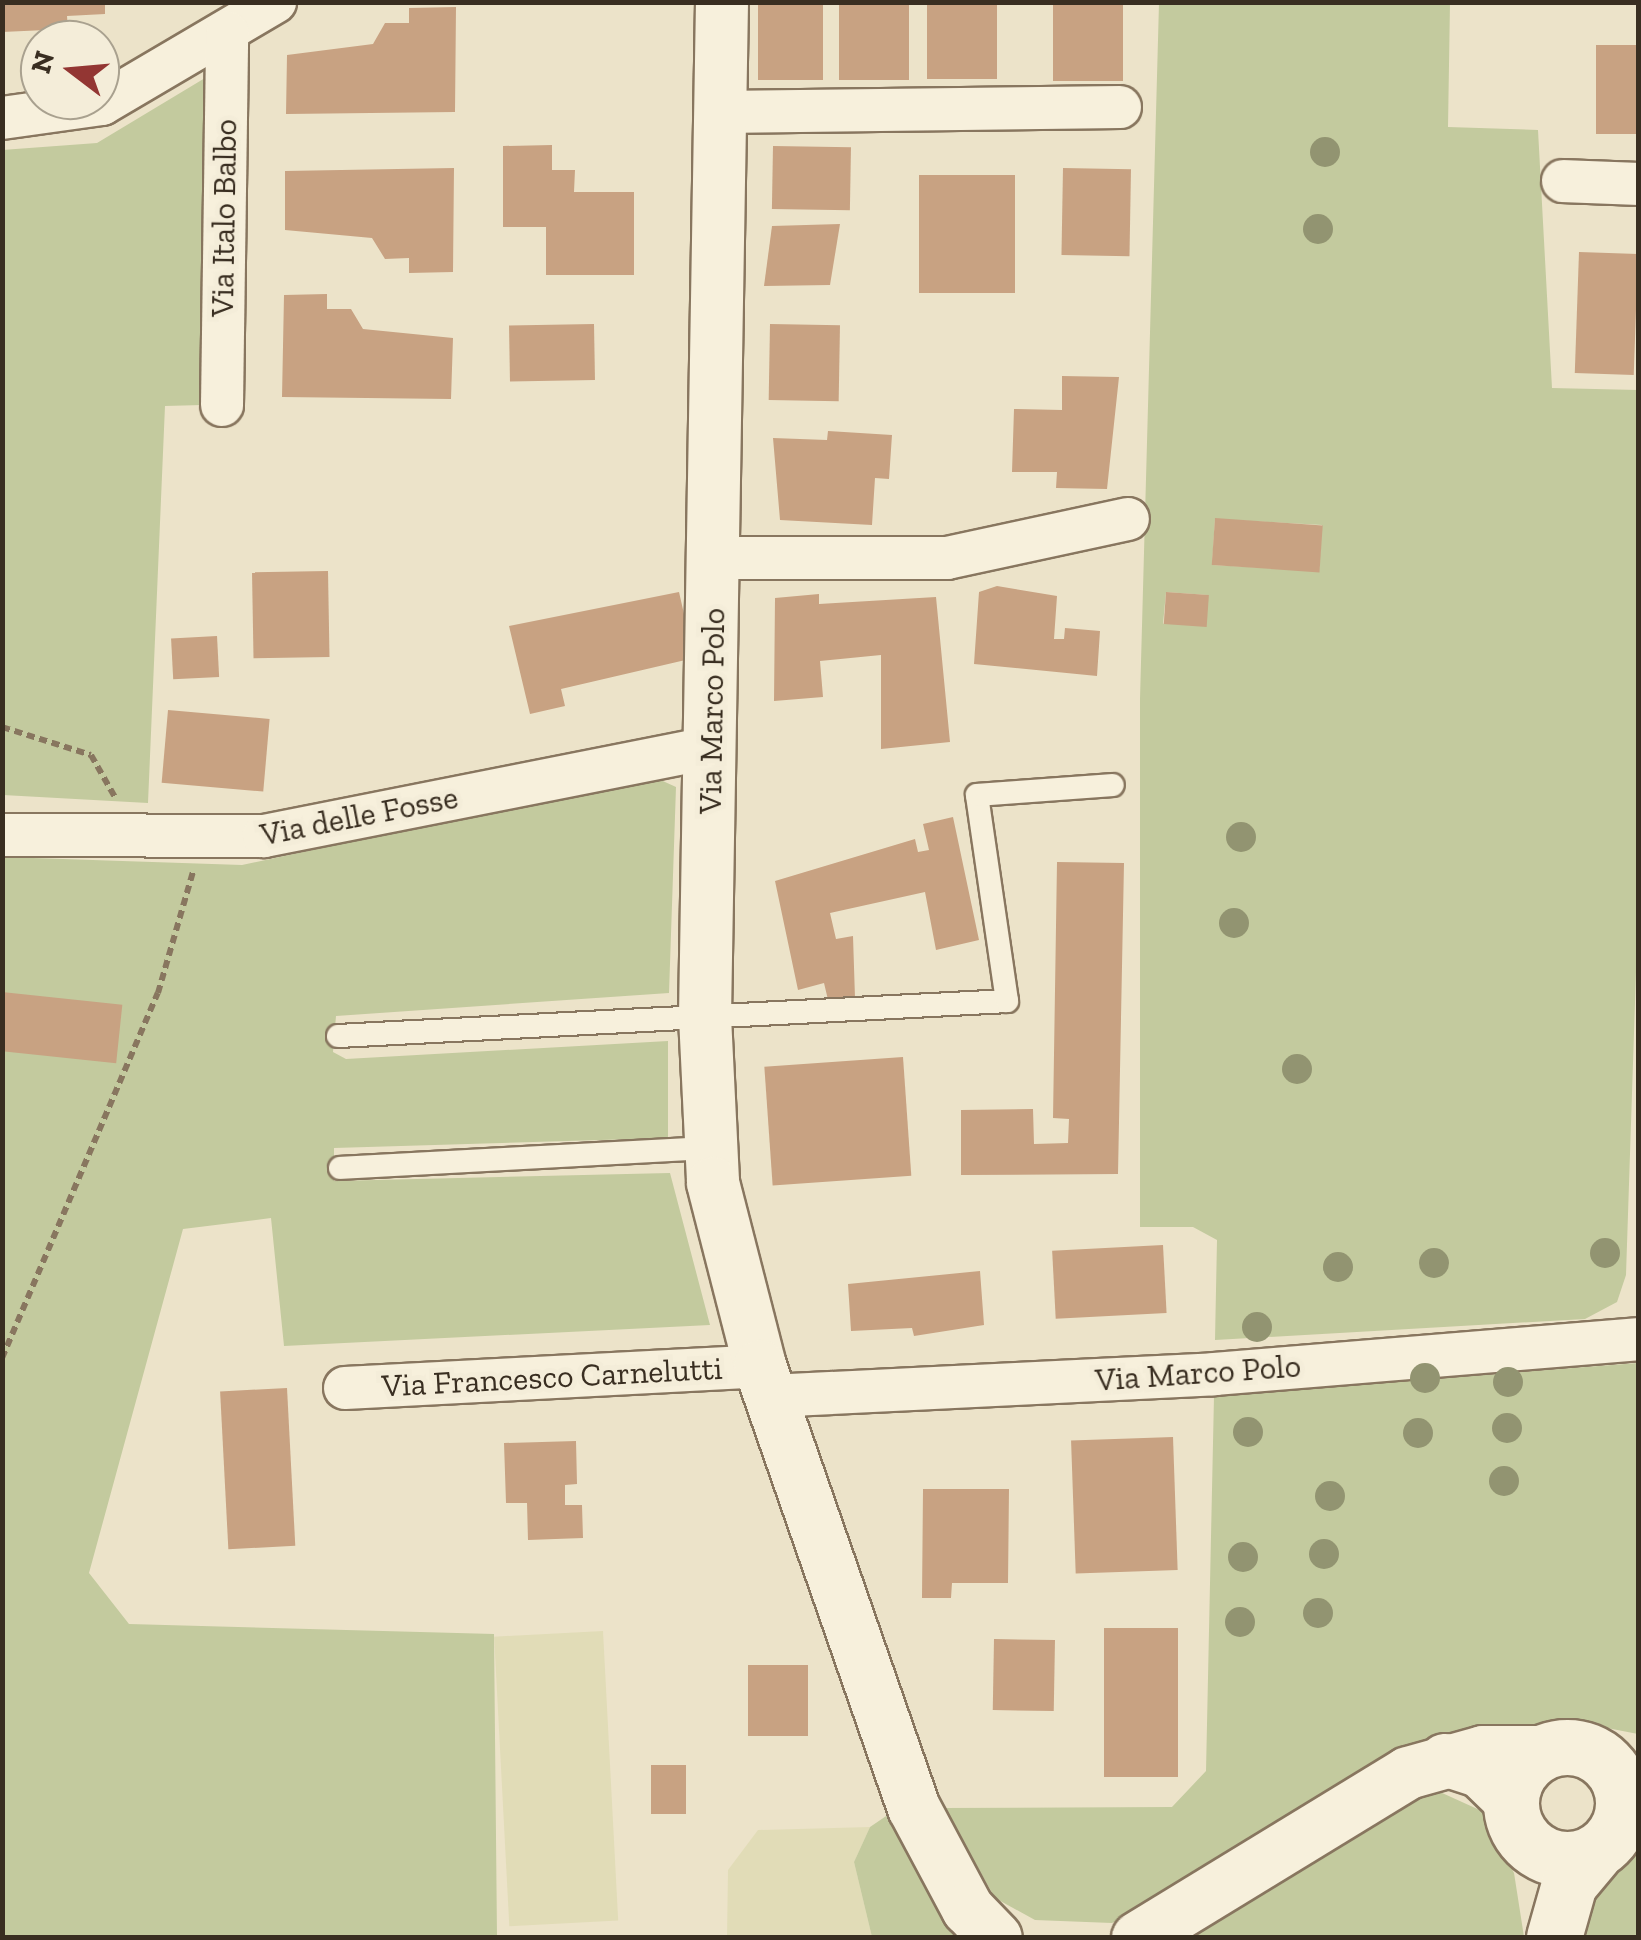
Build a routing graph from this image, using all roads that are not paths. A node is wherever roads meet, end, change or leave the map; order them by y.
1 (722, 2) edge
2 (244, 15) edge
3 (1120, 107) dead end
4 (720, 112) junction
5 (2, 118) edge
6 (1563, 181) dead end
7 (1638, 184) edge
8 (222, 405) dead end
9 (1128, 520) dead end
10 (714, 558) junction
11 (712, 747) junction
12 (1113, 785) dead end
13 (2, 835) edge
14 (706, 1017) junction
15 (338, 1036) dead end
16 (710, 1148) junction
17 (340, 1168) dead end
18 (1634, 1329) edge
19 (765, 1381) junction
20 (344, 1388) dead end
21 (1544, 1752) junction
22 (1445, 1760) junction
23 (1625, 1776) edge
24 (1511, 1801) junction
25 (1537, 1851) junction
26 (1594, 1854) junction
27 (1554, 1937) edge
28 (996, 1938) edge
29 (1138, 1938) edge

1 - 4 street, Via Marco Polo
2 - 5 street, Via Italo Balbo
2 - 8 street, Via Italo Balbo
3 - 4 street
4 - 10 street, Via Marco Polo
6 - 7 street
9 - 10 street
10 - 11 street, Via Marco Polo
11 - 13 street, Via delle Fosse
11 - 14 street, Via Marco Polo
12 - 14 lane
14 - 15 lane
14 - 16 street, Via Marco Polo
16 - 17 lane
16 - 19 street, Via Marco Polo
18 - 19 street, Via Marco Polo
19 - 20 street, Via Francesco Carnelutti
19 - 28 street, Via Marco Polo
21 - 22 street
21 - 23 main road
21 - 24 main road
22 - 24 street
22 - 29 street
23 - 26 main road
24 - 25 main road
25 - 26 main road
25 - 27 main road
26 - 27 main road

